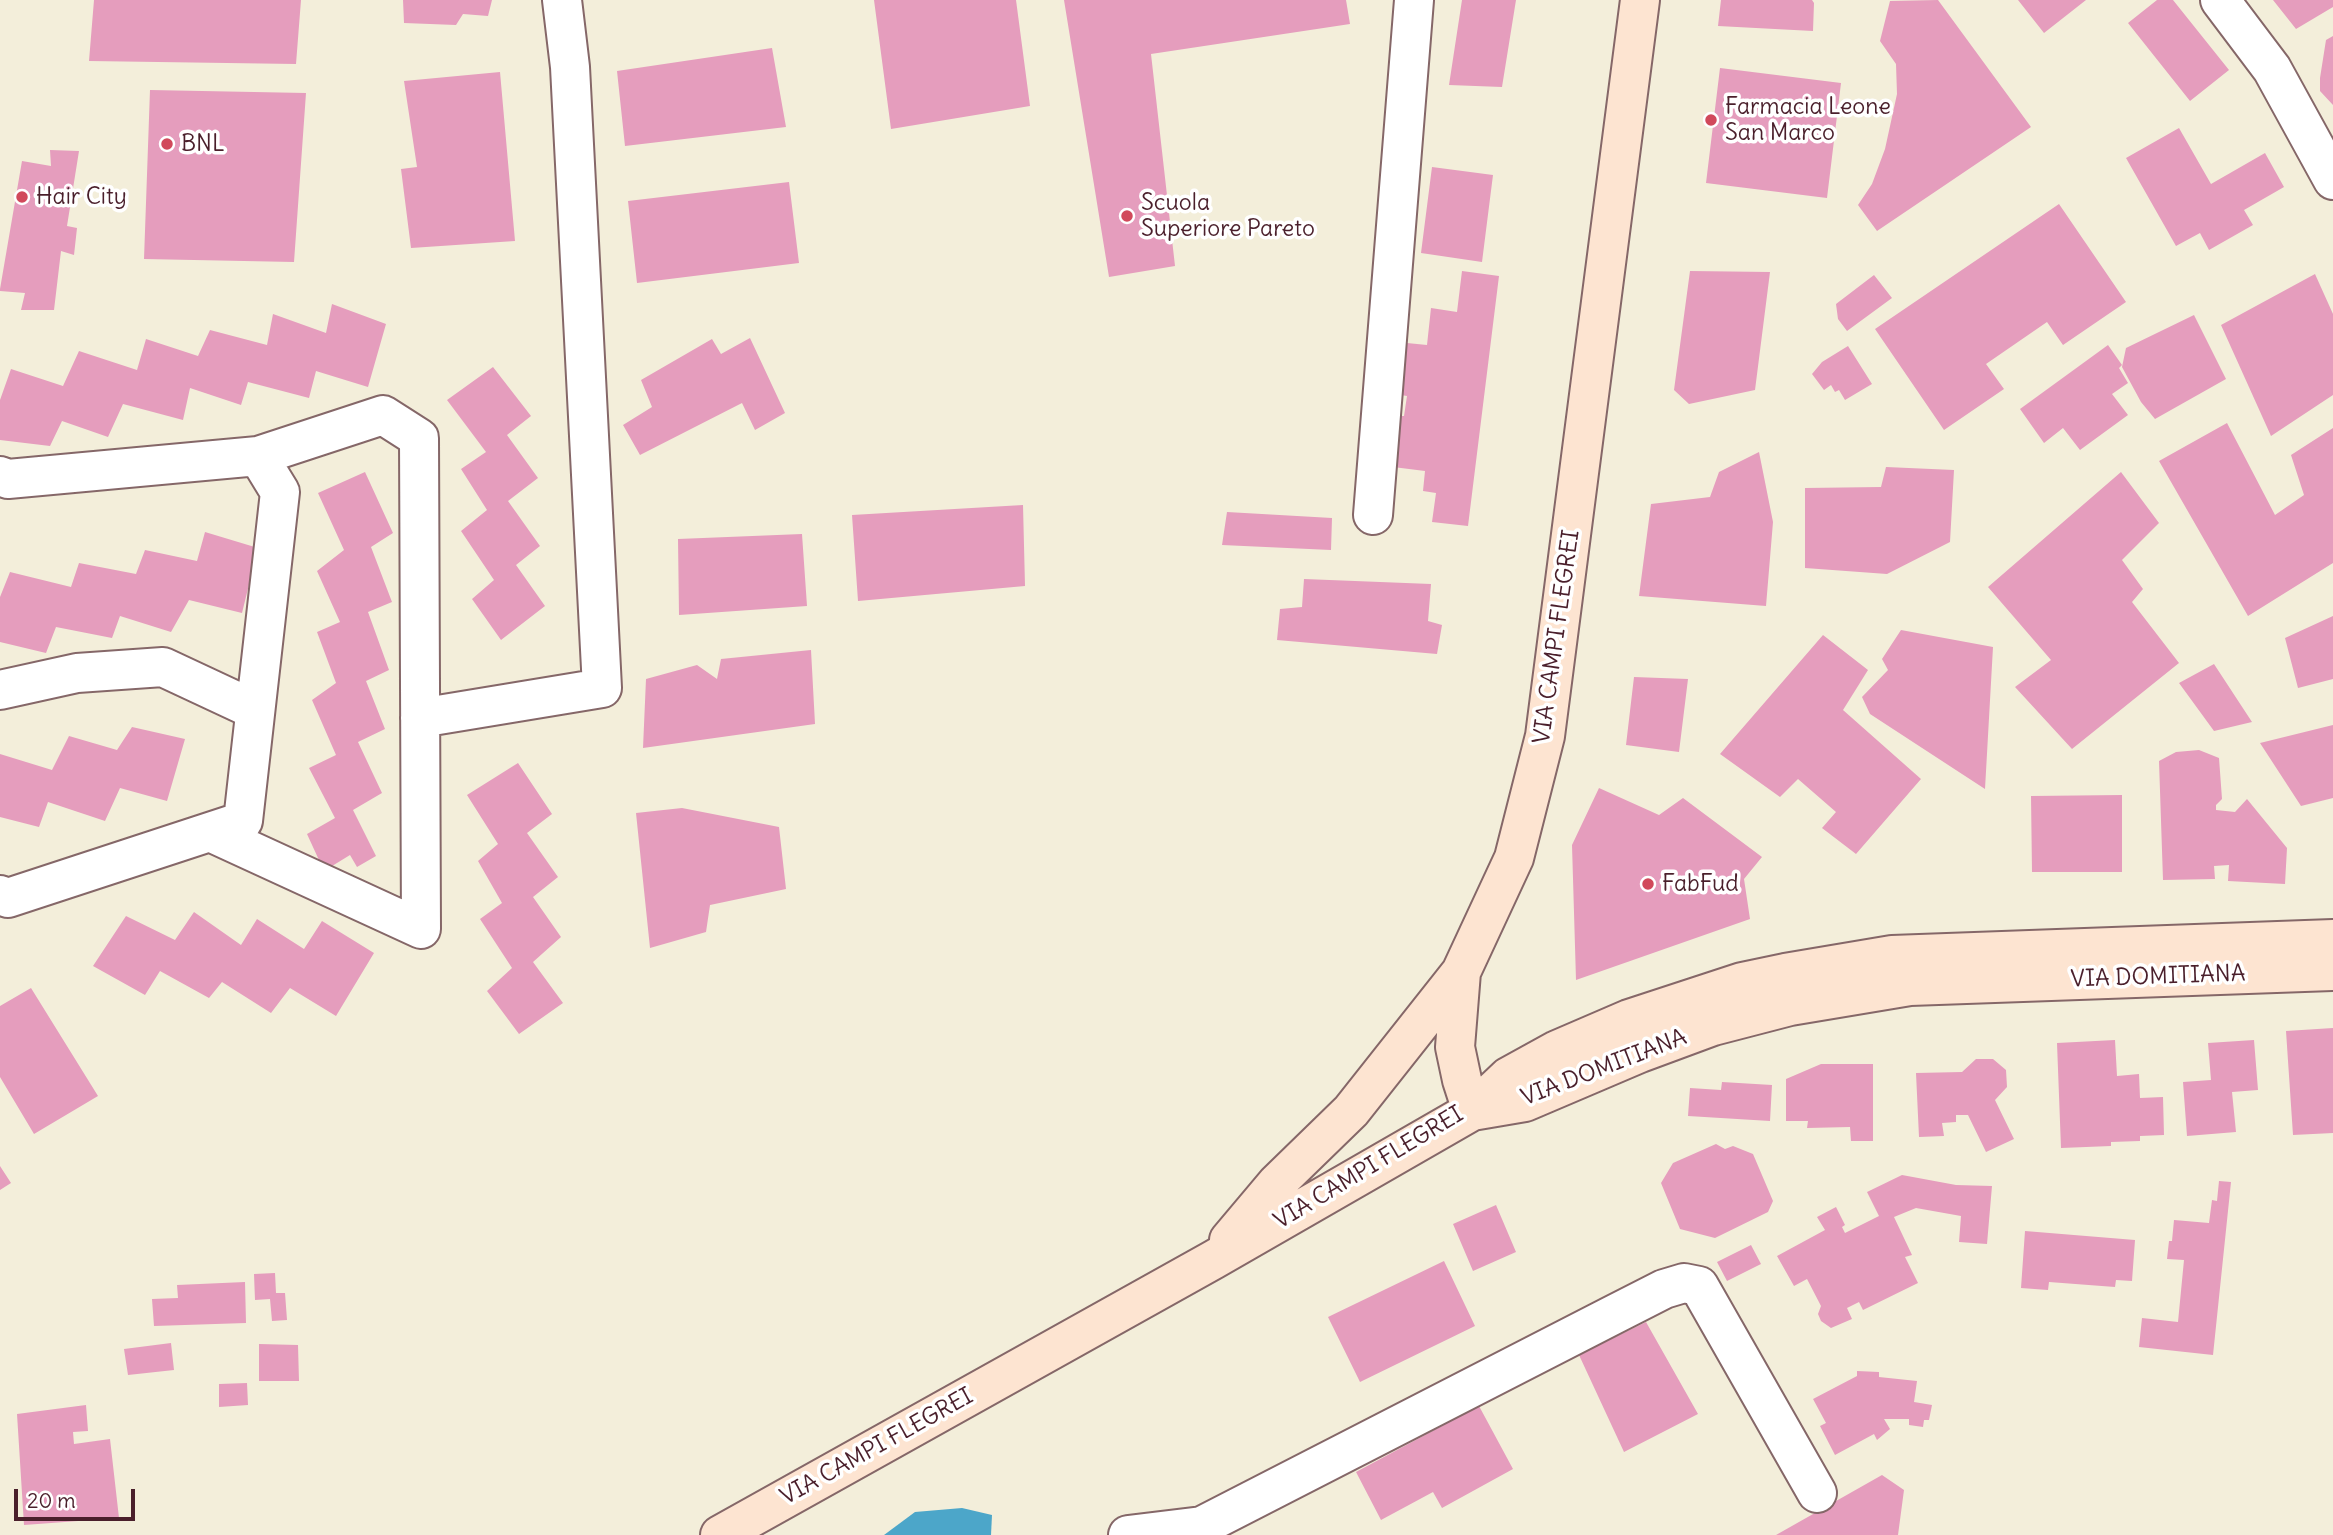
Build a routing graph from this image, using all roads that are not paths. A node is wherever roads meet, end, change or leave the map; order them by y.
1 (562, 0) edge
2 (1414, 0) edge
3 (1640, 0) edge
4 (2220, 0) edge
5 (2333, 180) edge
6 (258, 457) junction
7 (0, 476) edge
8 (1373, 515) dead end
9 (0, 690) edge
10 (255, 710) junction
11 (420, 718) junction
12 (210, 832) junction
13 (0, 895) edge
14 (2333, 939) edge
15 (2333, 971) edge
16 (1461, 972) junction
17 (1472, 1111) junction
18 (1213, 1260) junction
19 (1818, 1493) dead end
20 (720, 1535) edge
21 (1128, 1535) edge

1 - 11 street
2 - 8 street
3 - 16 main road, VIA CAMPI FLEGREI
4 - 5 street
6 - 7 street
6 - 10 street
6 - 11 street
9 - 10 street
10 - 12 street
11 - 12 street
12 - 13 street
14 - 17 main road, VIA DOMITIANA
15 - 17 main road, VIA DOMITIANA
16 - 17 main road, VIA CAMPI FLEGREI
16 - 18 main road
17 - 18 main road, VIA CAMPI FLEGREI
18 - 20 main road, VIA CAMPI FLEGREI
19 - 21 street

